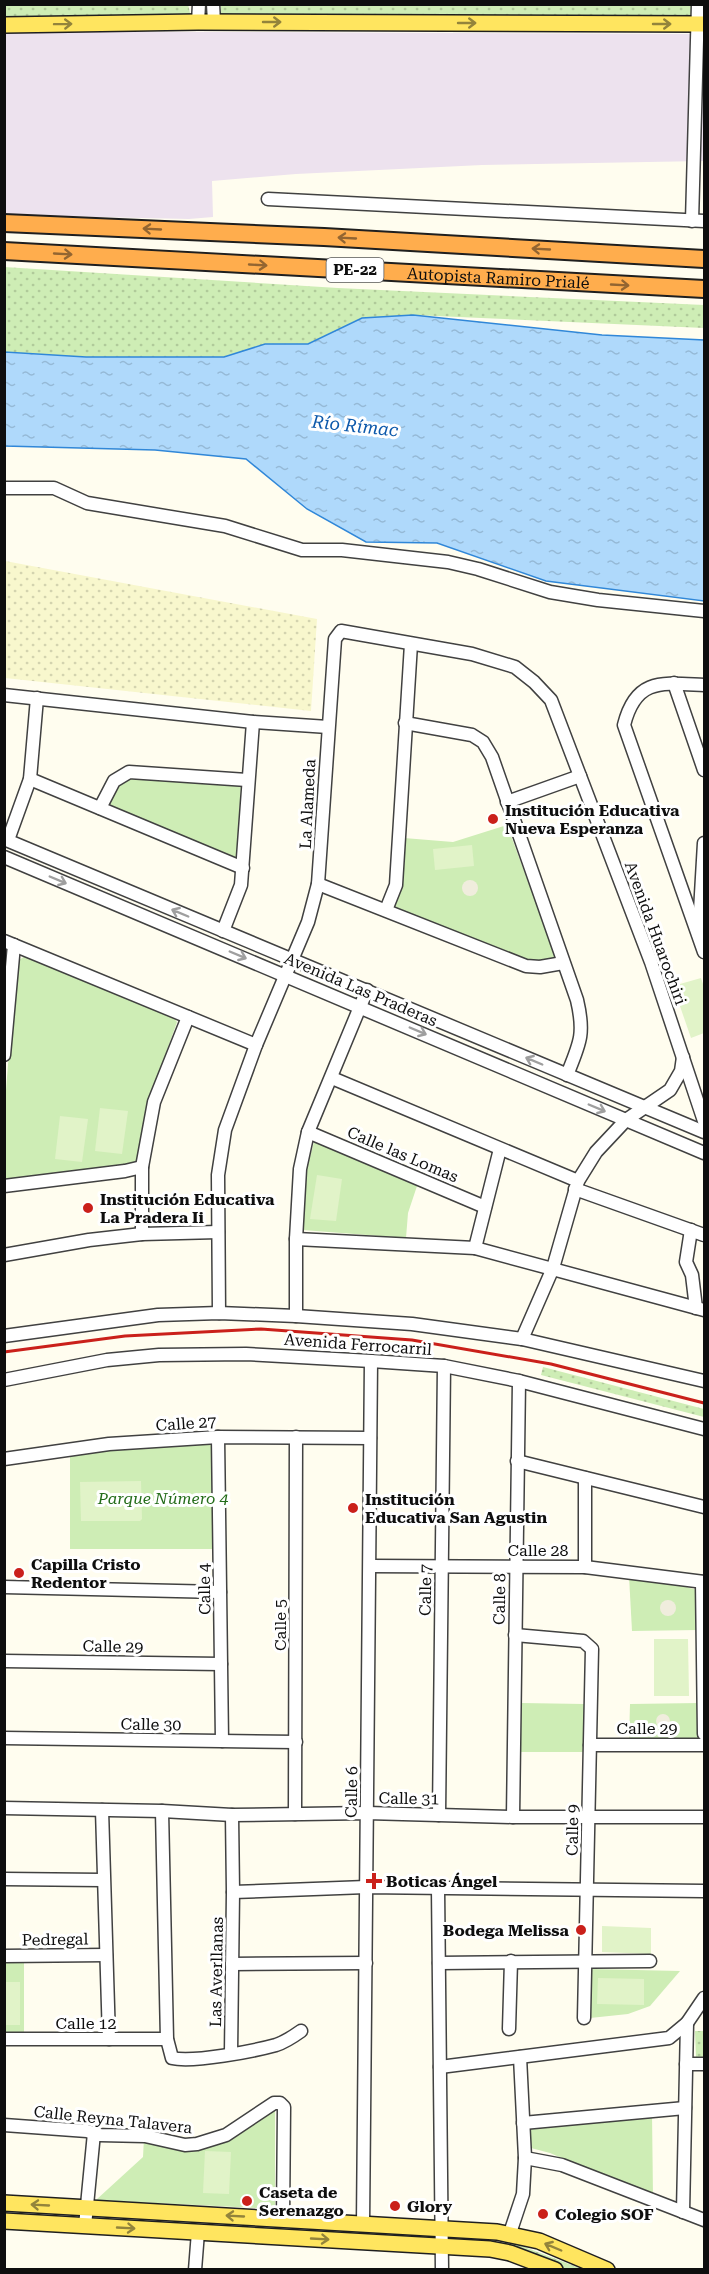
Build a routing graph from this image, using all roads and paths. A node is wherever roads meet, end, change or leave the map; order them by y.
1 (199, 4) edge
2 (213, 4) edge
3 (699, 4) edge
4 (206, 22) junction
5 (702, 24) edge
6 (4, 25) edge
7 (268, 199) dead end
8 (698, 221) edge
9 (4, 222) edge
10 (4, 251) edge
11 (705, 259) edge
12 (705, 289) edge
13 (4, 488) edge
14 (705, 611) edge
15 (341, 631) joint
16 (411, 644) junction
17 (674, 683) junction
18 (705, 685) edge
19 (4, 695) edge
20 (38, 698) junction
21 (253, 722) junction
22 (405, 723) junction
23 (328, 727) junction
24 (705, 770) edge
25 (580, 776) junction
26 (30, 779) junction
27 (248, 780) junction
28 (507, 802) junction
29 (100, 808) junction
30 (6, 839) edge
31 (705, 843) edge
32 (4, 857) edge
33 (243, 868) junction
34 (318, 884) junction
35 (386, 910) junction
36 (223, 931) junction
37 (698, 935) junction
38 (9, 943) edge
39 (705, 952) edge
40 (293, 959) junction
41 (564, 963) junction
42 (286, 975) junction
43 (367, 990) junction
44 (360, 1007) junction
45 (188, 1017) junction
46 (256, 1045) junction
47 (4, 1055) edge
48 (684, 1055) junction
49 (567, 1075) junction
50 (332, 1078) junction
51 (646, 1107) junction
52 (626, 1120) junction
53 (705, 1121) edge
54 (308, 1132) junction
55 (705, 1132) edge
56 (500, 1149) junction
57 (705, 1154) edge
58 (141, 1167) junction
59 (576, 1185) junction
60 (4, 1186) edge
61 (485, 1207) junction
62 (692, 1230) junction
63 (218, 1232) junction
64 (142, 1234) junction
65 (705, 1235) edge
66 (296, 1239) junction
67 (475, 1248) junction
68 (4, 1255) edge
69 (553, 1268) junction
70 (700, 1309) edge
71 (219, 1313) junction
72 (296, 1316) junction
73 (4, 1336) edge
74 (522, 1339) junction
75 (371, 1361) junction
76 (444, 1366) junction
77 (4, 1380) edge
78 (519, 1381) junction
79 (705, 1381) edge
80 (705, 1429) edge
81 (218, 1437) junction
82 (296, 1437) junction
83 (370, 1438) junction
84 (4, 1459) edge
85 (517, 1461) junction
86 (585, 1478) junction
87 (705, 1507) edge
88 (370, 1566) junction
89 (442, 1566) junction
90 (516, 1567) junction
91 (585, 1567) junction
92 (703, 1582) edge
93 (4, 1587) edge
94 (220, 1592) junction
95 (515, 1635) junction
96 (4, 1661) edge
97 (221, 1664) junction
98 (705, 1734) edge
99 (4, 1738) edge
100 (222, 1741) junction
101 (296, 1742) junction
102 (590, 1745) junction
103 (705, 1745) edge
104 (4, 1808) edge
105 (102, 1810) junction
106 (162, 1811) junction
107 (367, 1813) junction
108 (295, 1814) junction
109 (232, 1815) junction
110 (439, 1815) junction
111 (589, 1815) junction
112 (705, 1816) edge
113 (513, 1817) junction
114 (4, 1879) edge
115 (102, 1880) junction
116 (366, 1887) junction
117 (438, 1888) junction
118 (587, 1890) junction
119 (704, 1891) edge
120 (233, 1892) junction
121 (106, 1955) junction
122 (4, 1956) edge
123 (511, 1961) junction
124 (586, 1961) junction
125 (650, 1961) dead end
126 (366, 1963) junction
127 (439, 1963) junction
128 (232, 1964) junction
129 (705, 1998) edge
130 (584, 2018) dead end
131 (687, 2023) junction
132 (509, 2029) dead end
133 (302, 2031) dead end
134 (4, 2039) edge
135 (109, 2039) junction
136 (167, 2039) junction
137 (231, 2053) junction
138 (520, 2057) junction
139 (686, 2064) junction
140 (705, 2064) edge
141 (440, 2067) junction
142 (685, 2108) junction
143 (523, 2123) junction
144 (4, 2125) edge
145 (93, 2133) junction
146 (525, 2158) junction
147 (4, 2203) edge
148 (86, 2207) junction
149 (683, 2212) junction
150 (283, 2219) junction
151 (705, 2220) edge
152 (4, 2221) edge
153 (363, 2224) junction
154 (85, 2226) junction
155 (443, 2228) junction
156 (198, 2232) junction
157 (510, 2233) junction
158 (442, 2246) junction
159 (195, 2270) edge
160 (442, 2270) edge
161 (555, 2270) edge
162 (607, 2270) edge

1 - 4 street
2 - 4 street
3 - 5 street
4 -> 5 main road
6 -> 4 main road
5 - 8 street
7 - 8 street
11 -> 9 highway, Autopista Ramiro Prialé / PE-22
10 -> 12 highway, Autopista Ramiro Prialé / PE-22
13 - 14 street
15 - 16 street, Avenida Huarochiri
15 - 23 street, La Alameda
16 - 22 street
16 - 25 street, Avenida Huarochiri
17 - 18 street
17 - 24 street
17 - 37 street
19 - 20 street
20 - 21 street
20 - 26 street
21 - 23 street
21 - 27 street
22 - 28 street
22 - 35 street
23 - 34 street, La Alameda
25 - 28 street
25 - 48 street, Avenida Huarochiri
26 - 29 street
26 - 30 street
27 - 29 street
27 - 33 street
28 - 41 street
29 - 33 street
36 -> 30 street, Avenida Las Praderas
31 - 37 street
32 -> 42 street, Avenida Las Praderas
33 - 36 street
34 - 35 street
34 - 40 street, La Alameda
35 - 41 street
36 - 40 street, Avenida Las Praderas
37 - 39 street
38 - 45 street
38 - 47 street
40 - 42 street, La Alameda
40 - 43 street, Avenida Las Praderas
41 - 49 street
42 - 44 street, Avenida Las Praderas
42 - 46 street, La Alameda
43 - 44 street
49 -> 43 street, Avenida Las Praderas
44 - 50 street
44 -> 52 street, Avenida Las Praderas
45 - 46 street
45 - 58 street
46 - 63 street, La Alameda
48 - 51 street
48 - 53 street, Avenida Huarochiri
49 - 51 street, Avenida Las Praderas
50 - 54 street
50 - 56 street
51 - 52 street
51 - 55 street, Avenida Las Praderas
52 - 57 street, Avenida Las Praderas
52 - 59 street
54 - 61 street, Calle las Lomas
54 - 66 street
56 - 59 street
56 - 61 street
58 - 60 street
58 - 64 street
59 - 62 street
59 - 69 street
61 - 67 street
62 - 65 street
62 - 70 street
63 - 64 street
63 - 71 street, La Alameda
64 - 68 street
66 - 67 street
66 - 72 street
67 - 69 street
69 - 70 street
69 - 74 street
71 - 72 street, Avenida Ferrocarril
71 - 73 street, Avenida Ferrocarril
72 - 74 street, Avenida Ferrocarril
74 - 79 street, Avenida Ferrocarril
75 - 76 street, Avenida Ferrocarril
75 - 77 street, Avenida Ferrocarril
75 - 83 street, Calle 6
76 - 78 street, Avenida Ferrocarril
76 - 89 street, Calle 7
78 - 80 street, Avenida Ferrocarril
78 - 85 street, Calle 8
81 - 82 street, Calle 27
81 - 84 street, Calle 27
81 - 94 street, Calle 4
82 - 83 street, Calle 27
82 - 101 street, Calle 5
83 - 88 street, Calle 6
85 - 86 street
85 - 90 street, Calle 8
86 - 87 street
86 - 91 street
88 - 89 street, Calle 28
88 - 107 street, Calle 6
89 - 90 street, Calle 28
89 - 110 street, Calle 7
90 - 91 street, Calle 28
90 - 95 street, Calle 8
91 - 92 street, Calle 28
92 - 98 street
93 - 94 street
94 - 97 street, Calle 4
95 - 102 street, Calle 9
95 - 113 street, Calle 8
96 - 97 street, Calle 29
97 - 100 street, Calle 4
99 - 100 street, Calle 30
100 - 101 street, Calle 30
101 - 108 street, Calle 5
102 - 103 street, Calle 29
102 - 111 street, Calle 9
104 - 105 street, Calle 31
105 - 106 street, Calle 31
105 - 115 street
106 - 109 street, Calle 31
106 - 136 street
107 - 108 street, Calle 31
107 - 110 street, Calle 31
107 - 116 street, Calle 6
108 - 109 street, Calle 31
109 - 120 street
110 - 113 street, Calle 31
111 - 112 street, Calle 31
111 - 113 street, Calle 31
111 - 118 street, Calle 9
114 - 115 street
115 - 121 street
116 - 117 street
116 - 120 street
116 - 126 street, Calle 6
117 - 118 street
117 - 127 street
118 - 119 street
118 - 124 street, Calle 9
120 - 128 street, Las Averllanas
121 - 122 street, Pedregal
121 - 135 street
123 - 124 street
123 - 127 street
123 - 132 street
124 - 125 street
124 - 130 street, Calle 9
126 - 128 street
126 - 153 street, Calle 6
127 - 141 street
128 - 137 street, Las Averllanas
129 - 131 street
131 - 138 street
131 - 139 street
133 - 137 street
134 - 135 street, Calle 12
135 - 136 street, Calle 12
136 - 137 street
138 - 141 street
138 - 143 street
139 - 140 street
139 - 142 street
141 - 155 street
142 - 143 street
142 - 149 street
143 - 146 street
144 - 145 street, Calle Reyna Talavera
145 - 148 street
145 - 150 street, Calle Reyna Talavera
146 - 149 street
146 - 157 street
148 -> 147 main road
150 -> 148 main road
148 - 154 street
149 - 151 street
150 - 153 main road
152 - 154 main road
153 - 155 main road
154 -> 156 main road
155 - 157 main road
155 - 158 street
156 -> 158 main road
156 - 159 street
162 -> 157 main road
158 - 160 street
158 - 161 main road

